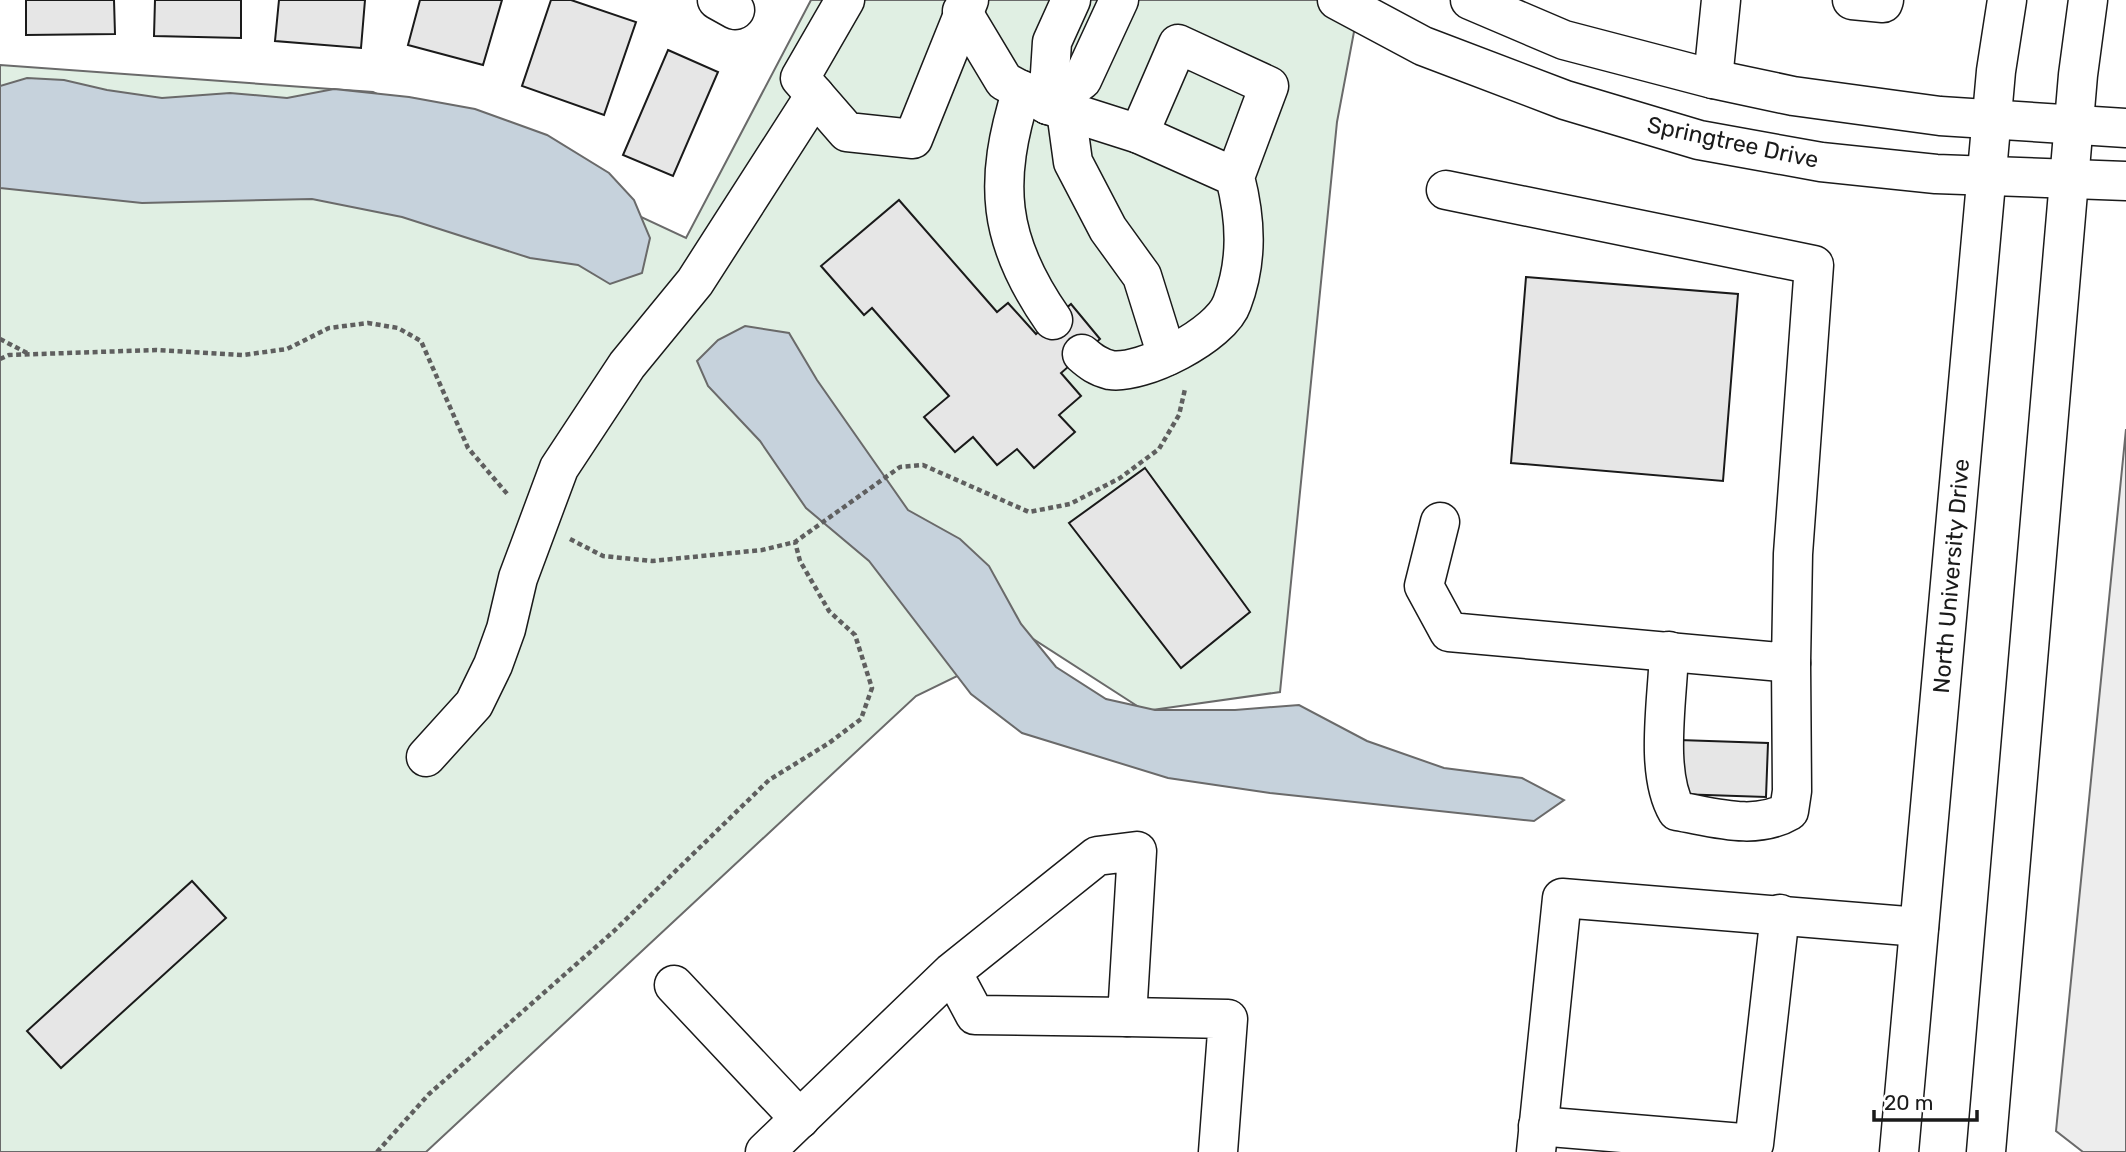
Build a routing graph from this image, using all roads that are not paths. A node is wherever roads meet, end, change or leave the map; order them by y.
1 (845, 0) edge
2 (1071, 0) edge
3 (1119, 0) edge
4 (1337, 0) edge
5 (1470, 0) edge
6 (1721, 0) edge
7 (1852, 0) edge
8 (1884, 0) edge
9 (2007, 0) edge
10 (2088, 0) edge
11 (966, 5) edge
12 (1713, 79) junction
13 (815, 95) junction
14 (1045, 102) junction
15 (1992, 120) junction
16 (2074, 125) junction
17 (2126, 128) edge
18 (1139, 134) junction
19 (1987, 176) junction
20 (1235, 177) junction
21 (2069, 179) junction
22 (2126, 181) edge
23 (1446, 190) dead end
24 (1053, 320) dead end
25 (1175, 352) junction
26 (1082, 354) dead end
27 (1440, 522) dead end
28 (1669, 651) junction
29 (1791, 663) junction
30 (426, 757) dead end
31 (1780, 914) junction
32 (1919, 927) junction
33 (952, 972) junction
34 (674, 985) dead end
35 (1127, 1017) junction
36 (1911, 1021) junction
37 (800, 1119) junction
38 (1537, 1139) edge
39 (1754, 1148) edge
40 (765, 1152) edge
41 (1218, 1152) edge
42 (1899, 1152) edge
43 (1926, 1152) edge
44 (1986, 1152) edge

1 - 13 main road
2 - 14 main road
3 - 14 main road
4 - 19 main road, Springtree Drive
5 - 12 main road
6 - 12 main road
7 - 8 main road
9 - 15 main road, North University Drive
10 - 16 main road
11 - 13 main road
11 - 14 main road
12 - 15 main road
13 - 30 main road
14 - 18 main road
14 - 24 main road
14 - 25 main road
15 - 16 main road
15 - 19 main road, North University Drive
16 - 17 main road
16 - 21 main road
18 - 20 main road
18 - 20 main road
19 - 21 main road, Springtree Drive
19 - 32 main road, North University Drive
20 - 25 main road
21 - 22 main road, Springtree Drive
21 - 44 main road
23 - 29 main road
25 - 26 main road
27 - 28 main road
28 - 29 main road
28 - 29 main road
31 - 32 main road
31 - 38 main road
31 - 39 main road
32 - 36 main road, North University Drive
33 - 35 main road
33 - 35 main road
33 - 37 main road
34 - 37 main road
35 - 41 main road
36 - 42 main road, North University Drive
36 - 43 main road
37 - 40 main road
38 - 39 main road

